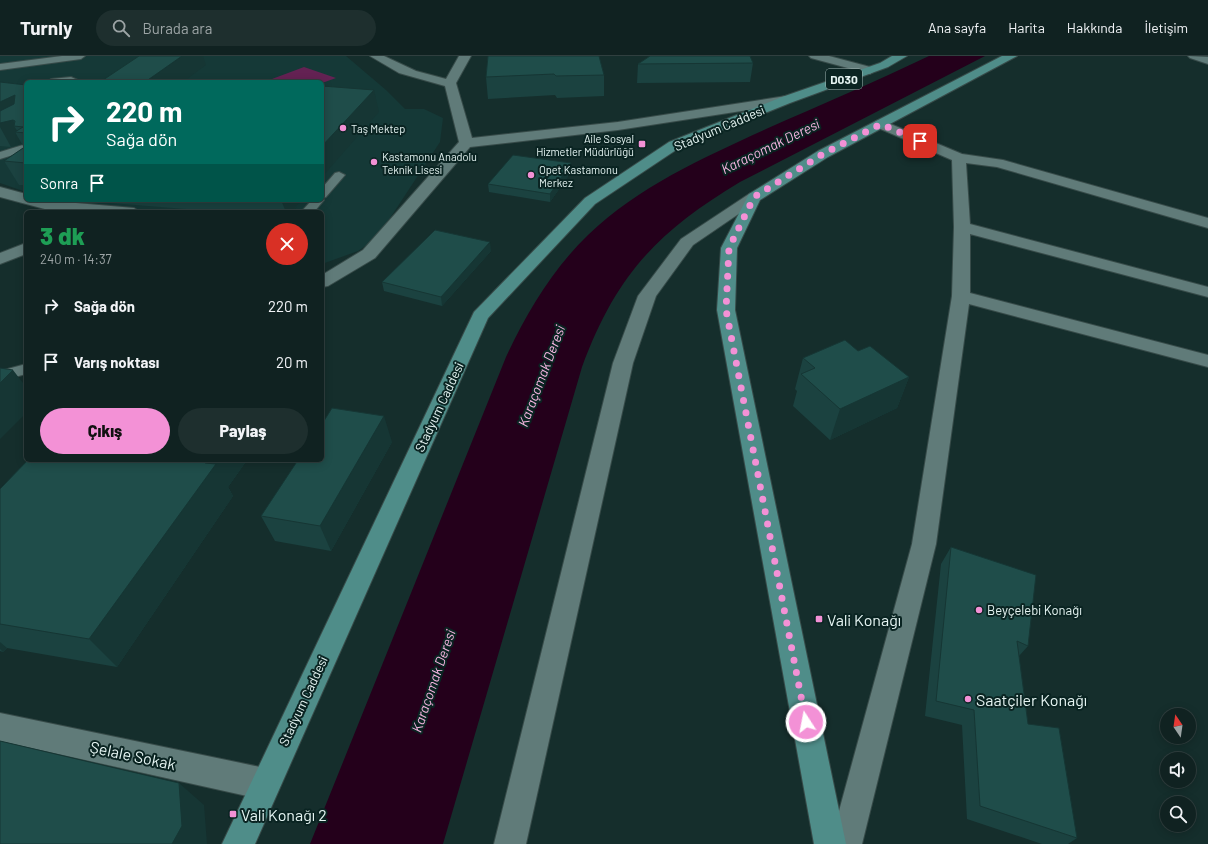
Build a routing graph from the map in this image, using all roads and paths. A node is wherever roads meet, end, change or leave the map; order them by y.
1 (81, 56) edge
2 (376, 56) edge
3 (465, 56) edge
4 (815, 56) edge
5 (901, 56) edge
6 (1011, 56) edge
7 (1194, 56) edge
8 (1206, 59) edge
9 (0, 67) edge
10 (870, 70) junction
11 (450, 84) junction
12 (786, 100) junction
13 (881, 124) junction
14 (466, 143) junction
15 (24, 148) edge
16 (0, 156) edge
17 (959, 158) junction
18 (339, 175) dead end
19 (0, 187) edge
20 (0, 192) edge
21 (324, 193) edge
22 (24, 195) edge
23 (754, 197) junction
24 (24, 198) edge
25 (37, 202) edge
26 (46, 202) edge
27 (316, 202) edge
28 (64, 210) edge
29 (112, 210) edge
30 (309, 210) edge
31 (1208, 223) edge
32 (962, 227) junction
33 (24, 249) edge
34 (0, 259) edge
35 (324, 281) edge
36 (1208, 292) edge
37 (961, 296) junction
38 (1208, 361) edge
39 (24, 370) edge
40 (0, 376) edge
41 (0, 727) edge
42 (265, 784) junction
43 (238, 844) edge
44 (510, 844) edge
45 (830, 844) edge
46 (846, 844) edge

1 - 9 lane
2 - 11 street
3 - 11 street
4 - 10 street
5 - 10 main road, D030
6 - 13 main road
7 - 8 street
10 - 12 main road, D030
11 - 14 street
12 - 14 street
12 - 42 main road, Stadyum Caddesi
13 - 17 street
13 - 23 main road
14 - 35 street
15 - 16 lane
17 - 31 street
17 - 32 street
18 - 21 lane
19 - 22 lane
20 - 24 street
23 - 44 street
23 - 45 main road
25 - 28 street
26 - 29 lane
27 - 30 lane
32 - 36 street
32 - 37 street
33 - 34 street
37 - 38 street
37 - 46 street
39 - 40 lane
41 - 42 street, Şelale Sokak
42 - 43 main road, Stadyum Caddesi

